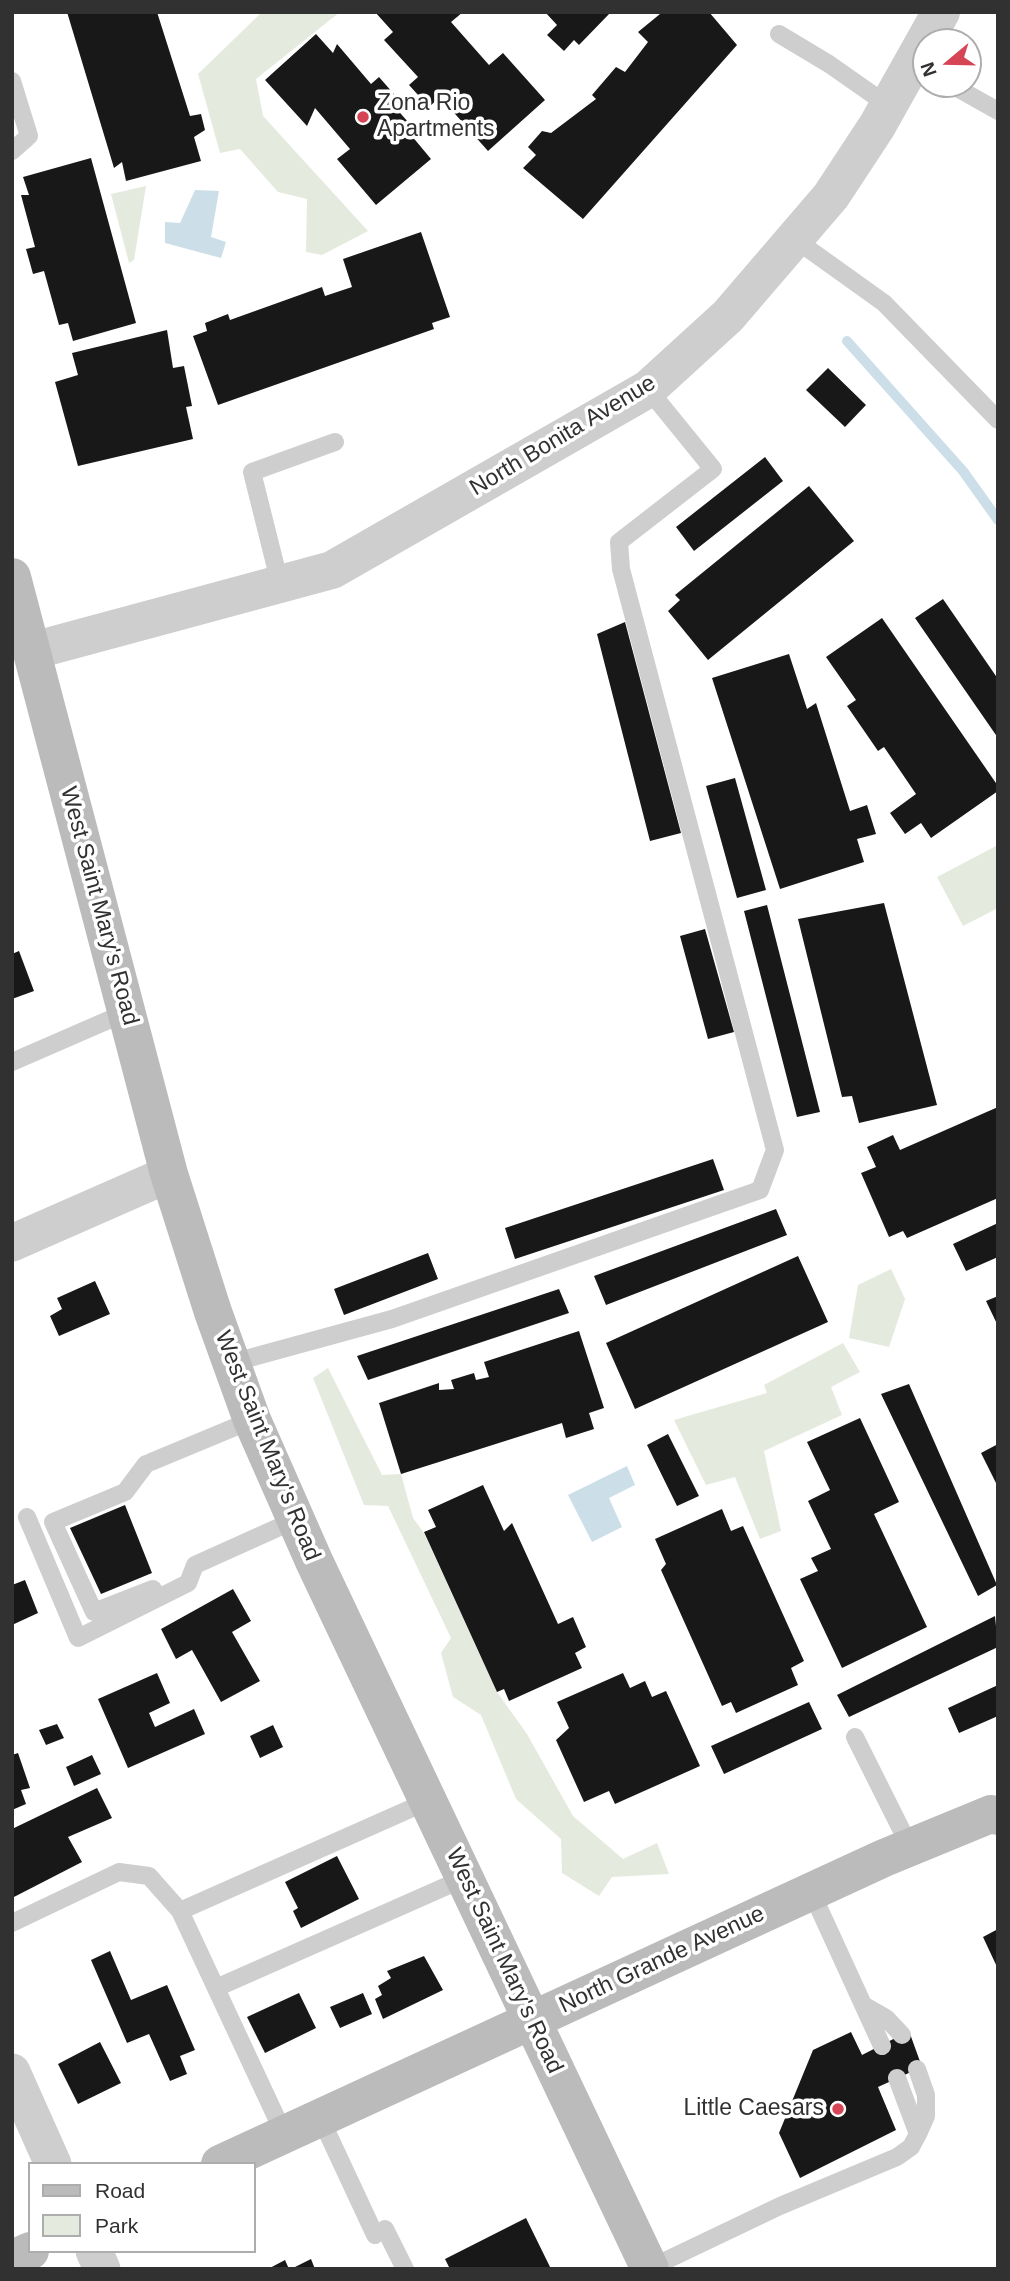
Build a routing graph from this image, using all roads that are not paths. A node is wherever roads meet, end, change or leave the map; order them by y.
1 (779, 34) dead end
2 (912, 76) edge
3 (12, 81) edge
4 (975, 98) edge
5 (889, 106) junction
6 (998, 111) edge
7 (20, 134) edge
8 (12, 151) edge
9 (796, 240) junction
10 (648, 389) junction
11 (998, 421) edge
12 (334, 442) dead end
13 (12, 576) edge
14 (280, 584) junction
15 (32, 652) junction
16 (127, 1012) junction
17 (12, 1062) edge
18 (169, 1174) junction
19 (12, 1244) edge
20 (231, 1363) junction
21 (252, 1420) junction
22 (27, 1517) dead end
23 (295, 1520) junction
24 (183, 1585) junction
25 (855, 1737) dead end
26 (428, 1801) junction
27 (995, 1810) edge
28 (909, 1847) junction
29 (465, 1878) junction
30 (811, 1891) junction
31 (180, 1911) junction
32 (12, 1923) edge
33 (216, 1988) junction
34 (865, 2006) junction
35 (533, 2019) junction
36 (902, 2035) dead end
37 (882, 2046) dead end
38 (917, 2068) dead end
39 (12, 2073) edge
40 (897, 2078) dead end
41 (320, 2118) junction
42 (284, 2134) junction
43 (918, 2134) junction
44 (52, 2162) edge
45 (224, 2162) edge
46 (28, 2252) edge
47 (95, 2253) edge
48 (12, 2259) edge
49 (649, 2268) edge
50 (102, 2269) edge
51 (405, 2269) edge

1 - 5 lane
2 - 5 street, North Bonita Avenue
3 - 7 lane
4 - 6 lane
5 - 9 street, North Bonita Avenue
7 - 8 lane
9 - 10 street, North Bonita Avenue
9 - 11 lane
10 - 14 street, North Bonita Avenue
10 - 20 lane
12 - 14 lane
13 - 15 main road, West Saint Mary's Road
14 - 15 street, North Bonita Avenue
15 - 16 main road, West Saint Mary's Road
16 - 17 lane
16 - 18 main road, West Saint Mary's Road
18 - 19 street
18 - 20 main road, West Saint Mary's Road
20 - 21 main road, West Saint Mary's Road
21 - 23 main road, West Saint Mary's Road
21 - 24 lane
22 - 24 lane
23 - 24 lane
23 - 26 main road, West Saint Mary's Road
25 - 28 lane
26 - 29 main road, West Saint Mary's Road
26 - 31 lane
27 - 28 main road, North Grande Avenue
28 - 30 main road, North Grande Avenue
29 - 33 lane
29 - 35 main road, West Saint Mary's Road
30 - 34 lane
30 - 35 main road, North Grande Avenue
31 - 32 lane
31 - 33 lane
33 - 42 lane
34 - 36 lane
34 - 37 lane
35 - 41 main road, North Grande Avenue
35 - 49 main road, West Saint Mary's Road
38 - 43 lane
39 - 44 street
40 - 43 lane
41 - 42 main road, North Grande Avenue
41 - 51 lane
42 - 45 main road, North Grande Avenue
43 - 49 lane
46 - 48 main road
47 - 50 street

